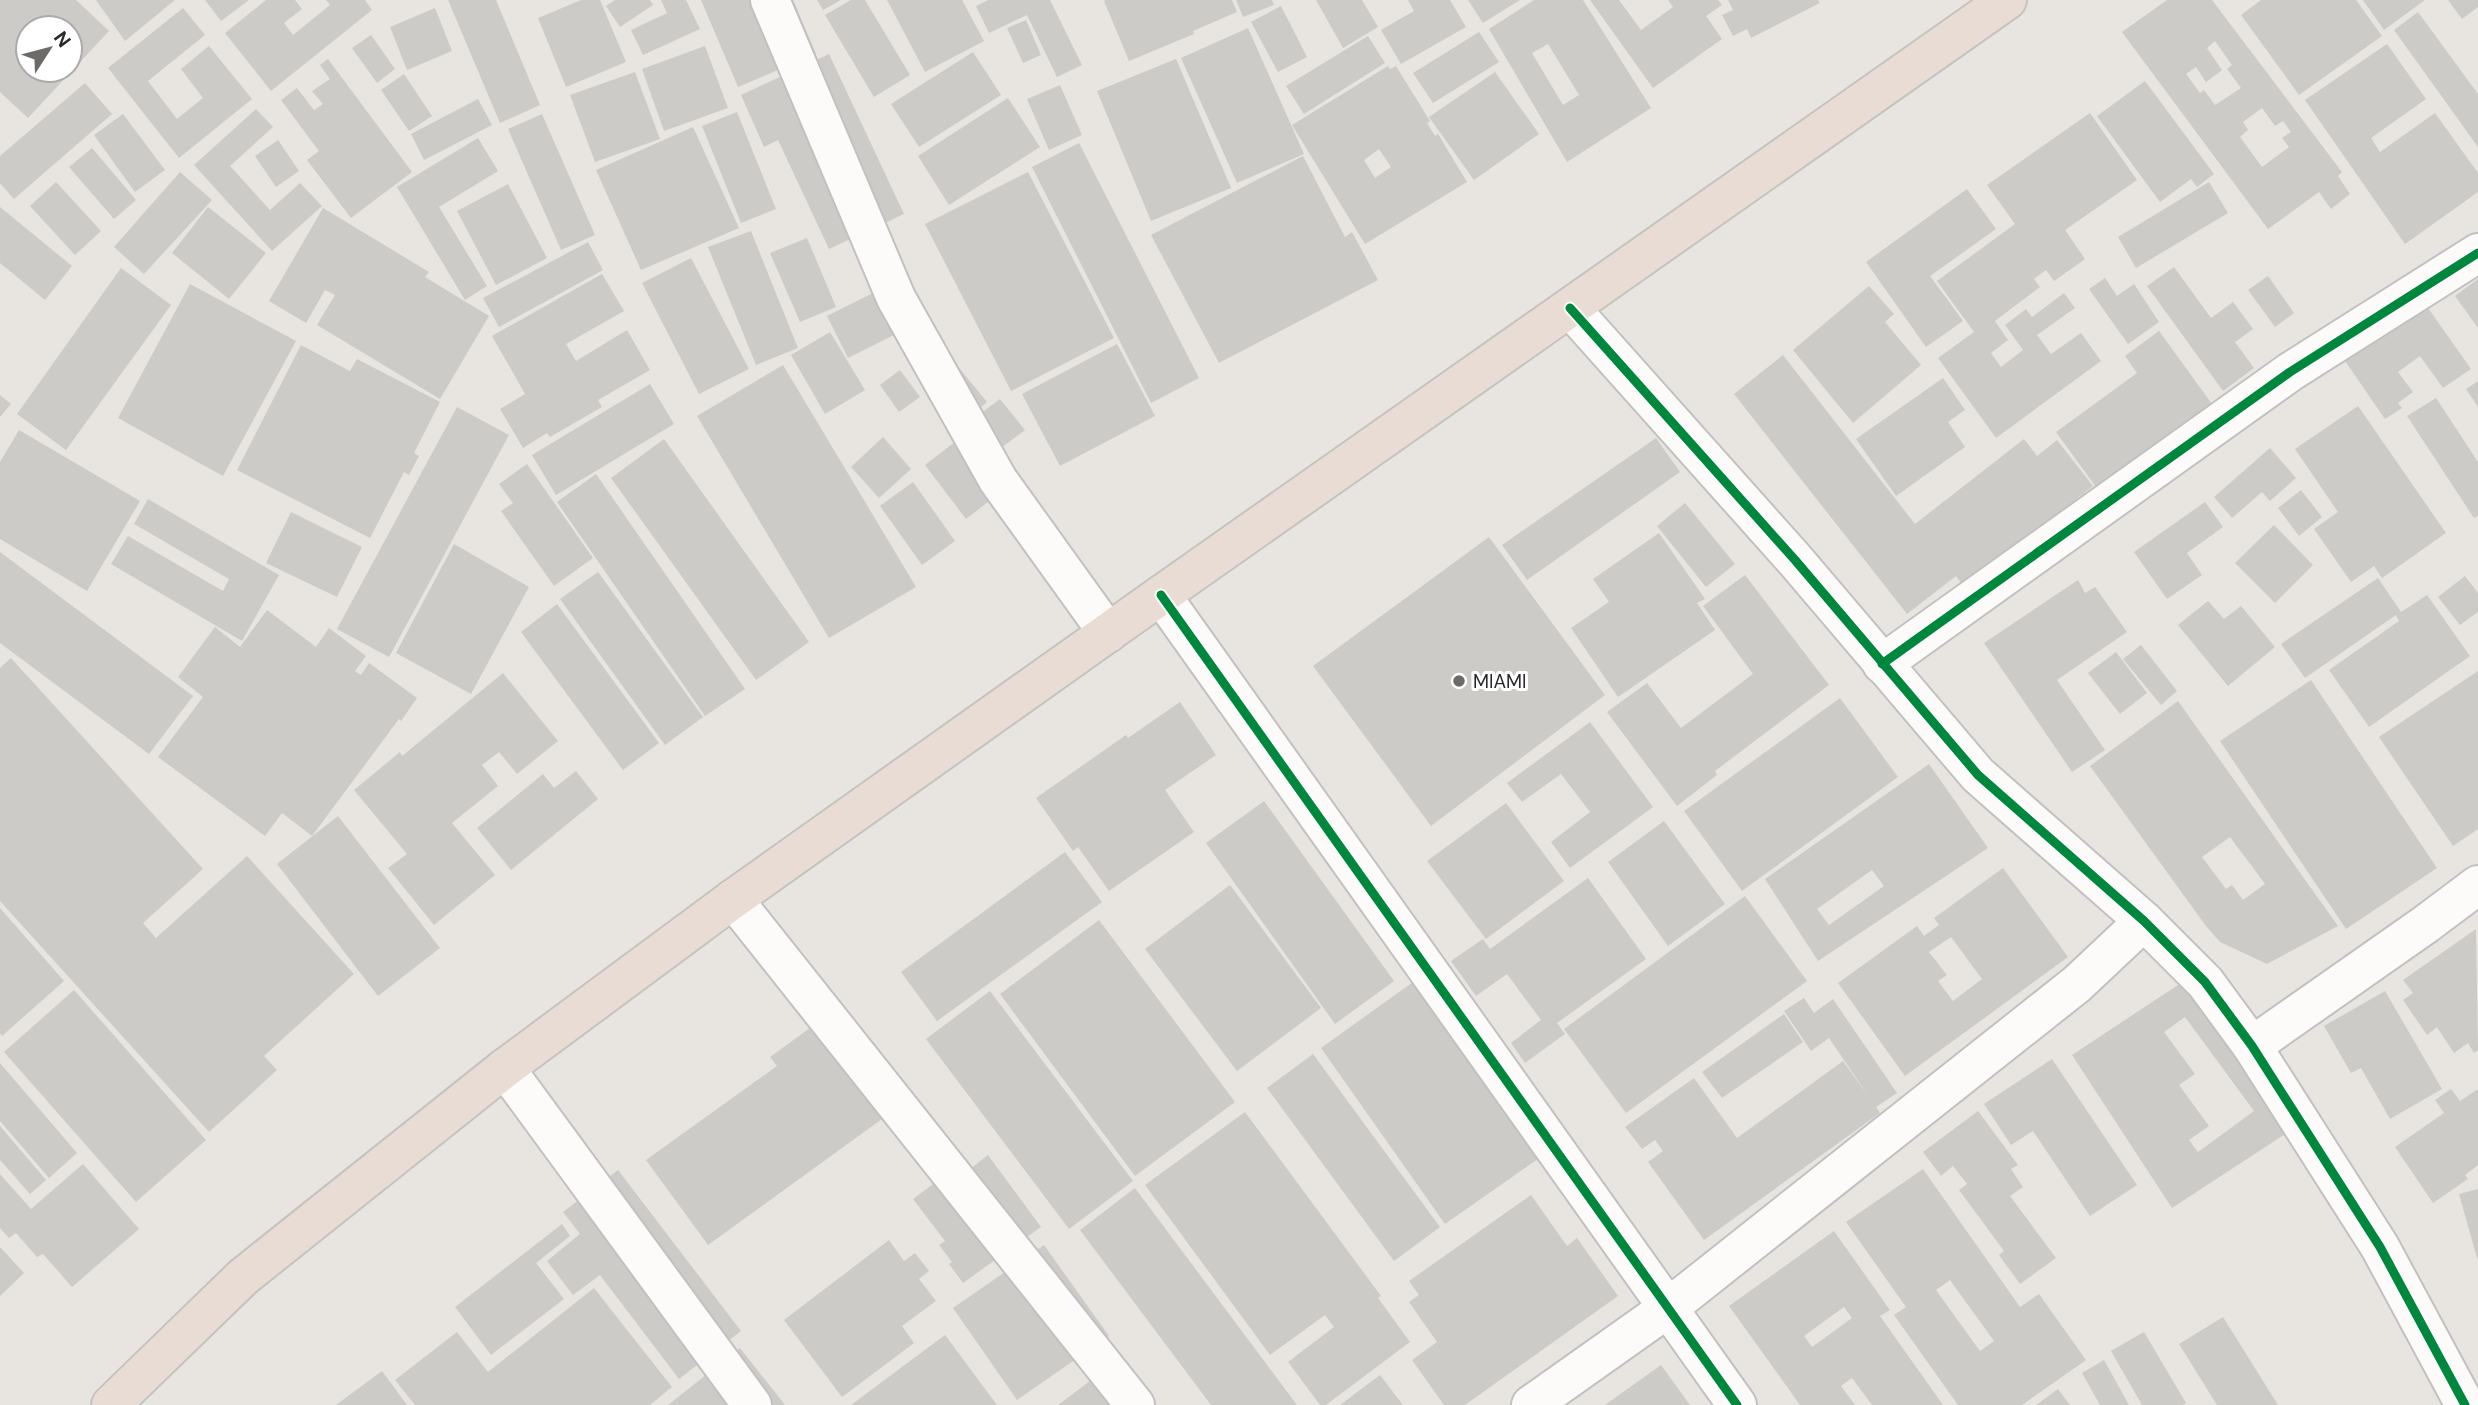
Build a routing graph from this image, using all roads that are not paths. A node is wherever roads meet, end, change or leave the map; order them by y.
1 (770, 0) edge
2 (2007, 0) edge
3 (2478, 253) edge
4 (1570, 308) junction
5 (1161, 595) junction
6 (1108, 633) junction
7 (1882, 664) junction
8 (2478, 885) edge
9 (733, 899) junction
10 (2144, 921) junction
11 (2252, 1046) junction
12 (505, 1068) junction
13 (1668, 1308) junction
14 (111, 1405) edge
15 (752, 1405) edge
16 (1135, 1405) edge
17 (1531, 1405) edge
18 (1737, 1405) edge
19 (2465, 1405) edge

1 - 6 street
2 - 4 highway
3 - 7 street
4 - 5 highway
4 - 7 street
5 - 6 highway
5 - 13 street
6 - 9 highway
7 - 10 street
8 - 11 street
9 - 12 highway
9 - 16 street
10 - 11 street
10 - 13 street
11 - 19 street
12 - 14 highway
12 - 15 street
13 - 17 street
13 - 18 street

